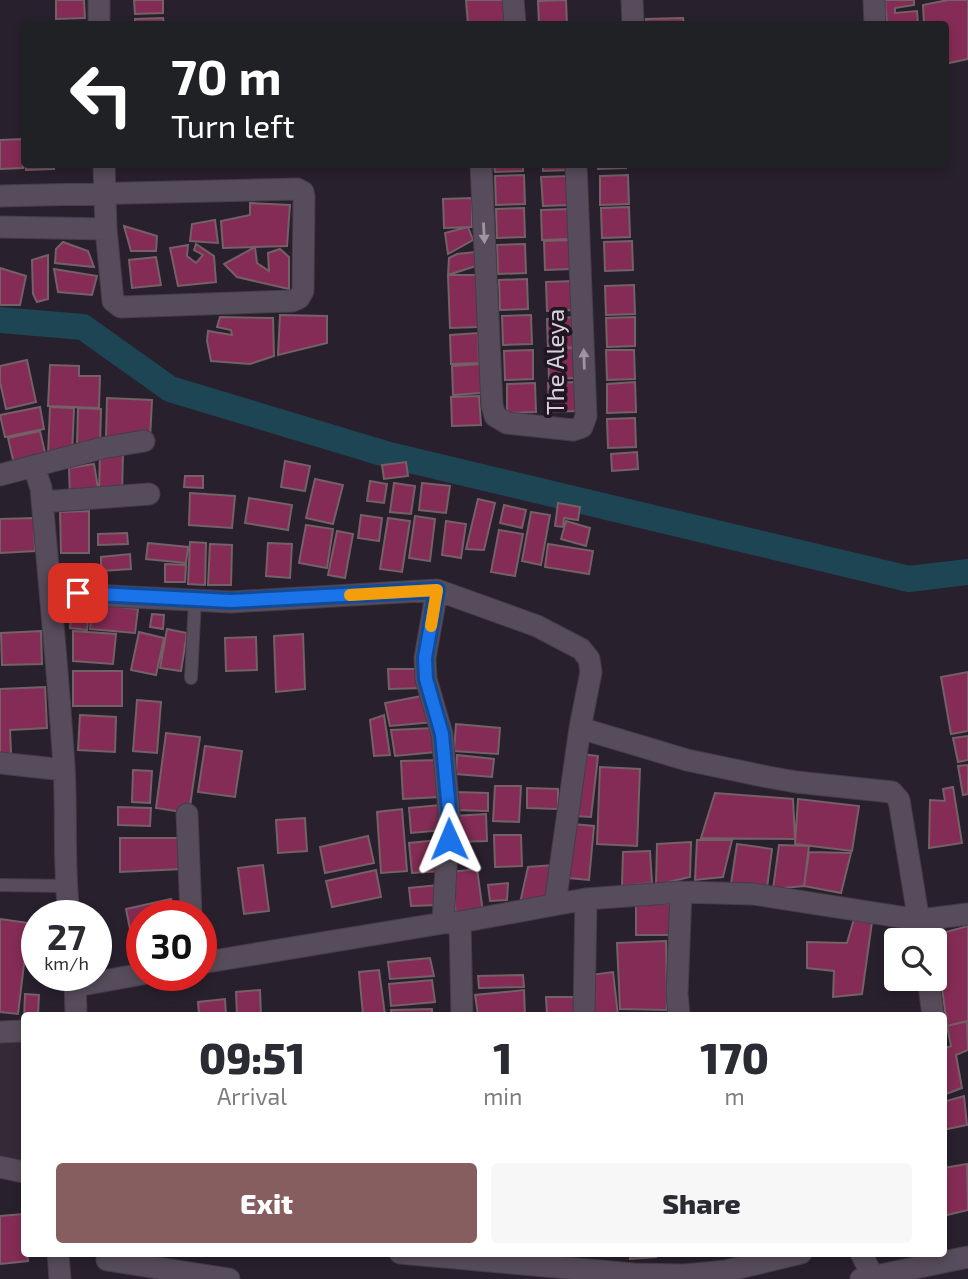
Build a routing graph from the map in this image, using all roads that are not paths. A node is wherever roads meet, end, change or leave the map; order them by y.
1 (99, 0) edge
2 (513, 0) edge
3 (632, 0) edge
4 (874, 0) edge
5 (100, 21) edge
6 (514, 21) edge
7 (633, 21) edge
8 (875, 21) edge
9 (104, 168) edge
10 (481, 168) edge
11 (576, 168) edge
12 (104, 193) junction
13 (0, 196) edge
14 (0, 227) edge
15 (106, 229) junction
16 (144, 441) dead end
17 (34, 467) junction
18 (0, 475) edge
19 (149, 494) dead end
20 (42, 502) junction
21 (437, 590) junction
22 (51, 593) junction
23 (195, 600) junction
24 (191, 678) dead end
25 (580, 728) junction
26 (0, 763) edge
27 (64, 770) junction
28 (187, 814) dead end
29 (0, 885) edge
30 (65, 886) junction
31 (681, 892) junction
32 (586, 899) junction
33 (67, 900) edge
34 (190, 900) edge
35 (555, 904) junction
36 (968, 914) edge
37 (452, 922) junction
38 (912, 928) edge
39 (921, 928) edge
40 (927, 928) edge
41 (217, 960) edge
42 (75, 991) edge
43 (930, 991) edge
44 (76, 1012) edge
45 (462, 1012) edge
46 (584, 1012) edge
47 (679, 1012) edge
48 (933, 1012) edge
49 (21, 1031) edge
50 (0, 1032) edge
51 (0, 1167) edge
52 (21, 1171) edge
53 (58, 1257) edge
54 (445, 1257) edge
55 (784, 1257) edge
56 (864, 1257) edge
57 (968, 1257) edge
58 (106, 1264) edge
59 (879, 1277) edge
60 (60, 1279) edge
61 (229, 1279) edge

1 - 5 street
2 - 6 street
3 - 7 street
4 - 8 street
9 - 12 street
10 -> 11 street, The Aleya
12 - 13 street
12 - 15 street
12 - 15 street
14 - 15 street
16 - 17 street
17 - 18 street
17 - 20 street
19 - 20 street
20 - 22 street
21 - 23 street
21 - 25 street
21 - 37 street
22 - 23 street
22 - 27 street
23 - 24 lane
25 - 35 street
25 - 39 street
26 - 27 street
27 - 30 street
28 - 34 street
29 - 30 lane
30 - 33 street
31 - 32 street
31 - 38 street
31 - 47 street
32 - 35 street
32 - 46 street
35 - 37 street
36 - 40 street
37 - 41 street
37 - 45 street
42 - 44 street
43 - 48 street
49 - 50 street
51 - 52 street
53 - 60 street
54 - 55 street
56 - 59 street
57 - 59 street
58 - 61 street

